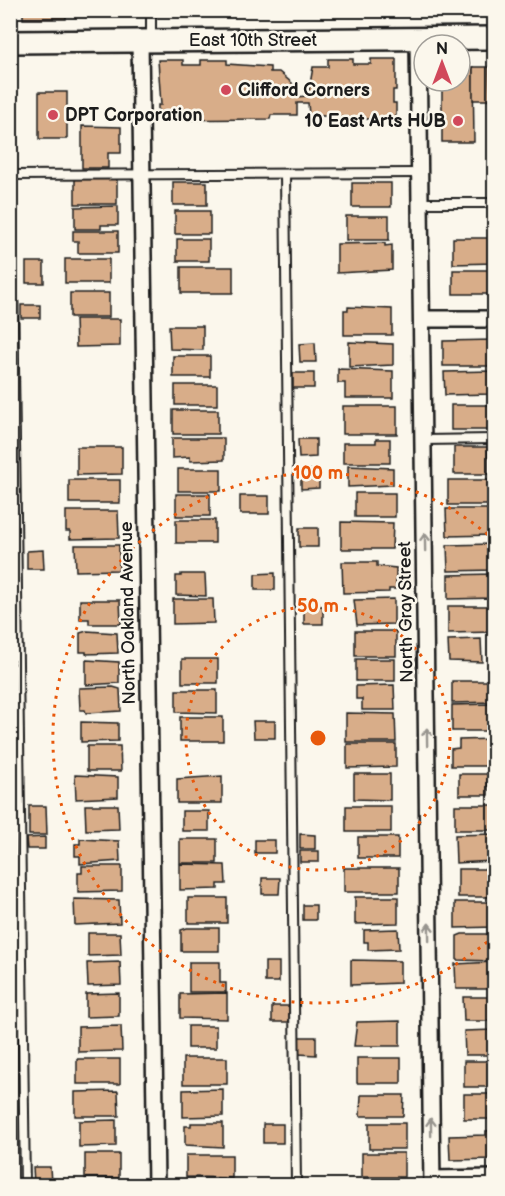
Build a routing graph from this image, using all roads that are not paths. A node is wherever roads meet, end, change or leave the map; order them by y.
1 (151, 10) edge
2 (472, 38) edge
3 (495, 38) edge
4 (412, 39) edge
5 (146, 41) junction
6 (10, 42) edge
7 (10, 67) edge
8 (419, 93) edge
9 (420, 173) junction
10 (285, 174) junction
11 (11, 175) edge
12 (142, 175) junction
13 (420, 203) junction
14 (495, 203) edge
15 (422, 319) junction
16 (495, 319) edge
17 (495, 439) edge
18 (423, 440) junction
19 (495, 1178) edge
20 (432, 1182) edge
21 (26, 1185) edge
22 (156, 1185) edge
23 (296, 1185) edge

1 - 5 lane
2 - 3 main road, East 10th Street
4 - 5 main road, East 10th Street
5 - 6 main road, East 10th Street
5 - 12 street, North Oakland Avenue
7 - 11 lane
8 - 9 street, North Gray Street
9 - 10 lane
9 - 13 street, North Gray Street
10 - 12 lane
10 - 23 lane
11 - 12 lane
11 - 21 lane
12 - 22 street, North Oakland Avenue
13 - 14 lane
13 - 15 street, North Gray Street
15 - 16 street
15 - 18 street, North Gray Street
17 - 18 lane
20 -> 18 street, North Gray Street
19 - 20 street

